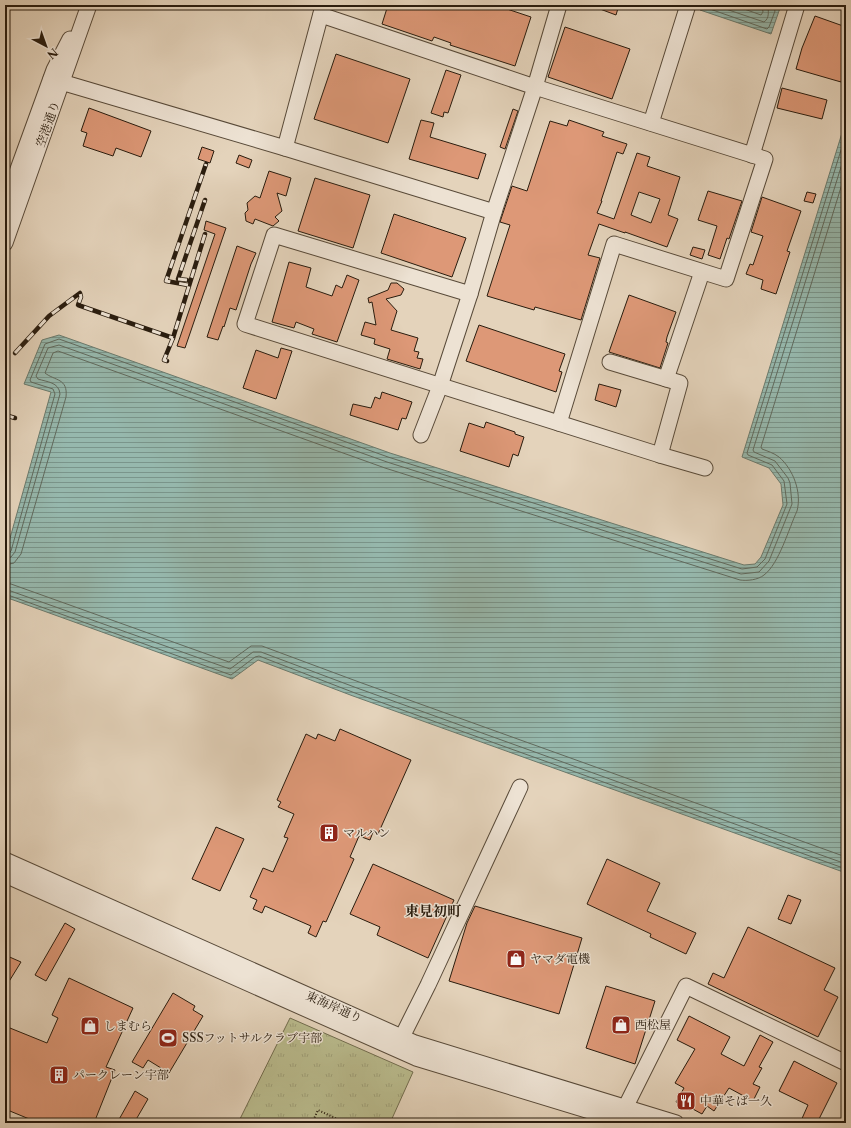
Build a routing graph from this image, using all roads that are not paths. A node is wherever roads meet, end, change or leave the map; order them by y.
1 (89, 5) edge
2 (559, 5) edge
3 (688, 5) edge
4 (797, 5) edge
5 (322, 10) edge
6 (57, 81) junction
7 (535, 87) junction
8 (651, 123) junction
9 (285, 148) junction
10 (752, 155) junction
11 (5, 205) edge
12 (494, 212) junction
13 (5, 243) edge
14 (702, 272) junction
15 (470, 294) junction
16 (610, 362) dead end
17 (666, 379) junction
18 (440, 386) junction
19 (559, 423) junction
20 (421, 435) dead end
21 (660, 455) junction
22 (705, 468) dead end
23 (520, 787) dead end
24 (5, 860) edge
25 (5, 875) edge
26 (402, 1037) junction
27 (846, 1063) edge
28 (625, 1108) junction
29 (619, 1122) edge
30 (676, 1123) edge

1 - 6 street, 空港通り
2 - 7 street
3 - 8 street
4 - 10 street
5 - 7 street
5 - 9 street
6 - 9 street
6 - 11 street
6 - 13 street, 空港通り
7 - 8 street
7 - 12 street
8 - 10 street
9 - 12 street
10 - 14 street
12 - 15 street
14 - 17 street
14 - 19 street
15 - 18 street
15 - 18 street
16 - 17 street
17 - 21 street
18 - 19 street
18 - 20 street
19 - 21 street
21 - 22 street
23 - 26 street
24 - 26 street, 東海岸通り
25 - 29 street, 東海岸通り
26 - 28 street, 東海岸通り
27 - 28 street
28 - 29 street
28 - 30 street, 東海岸通り

